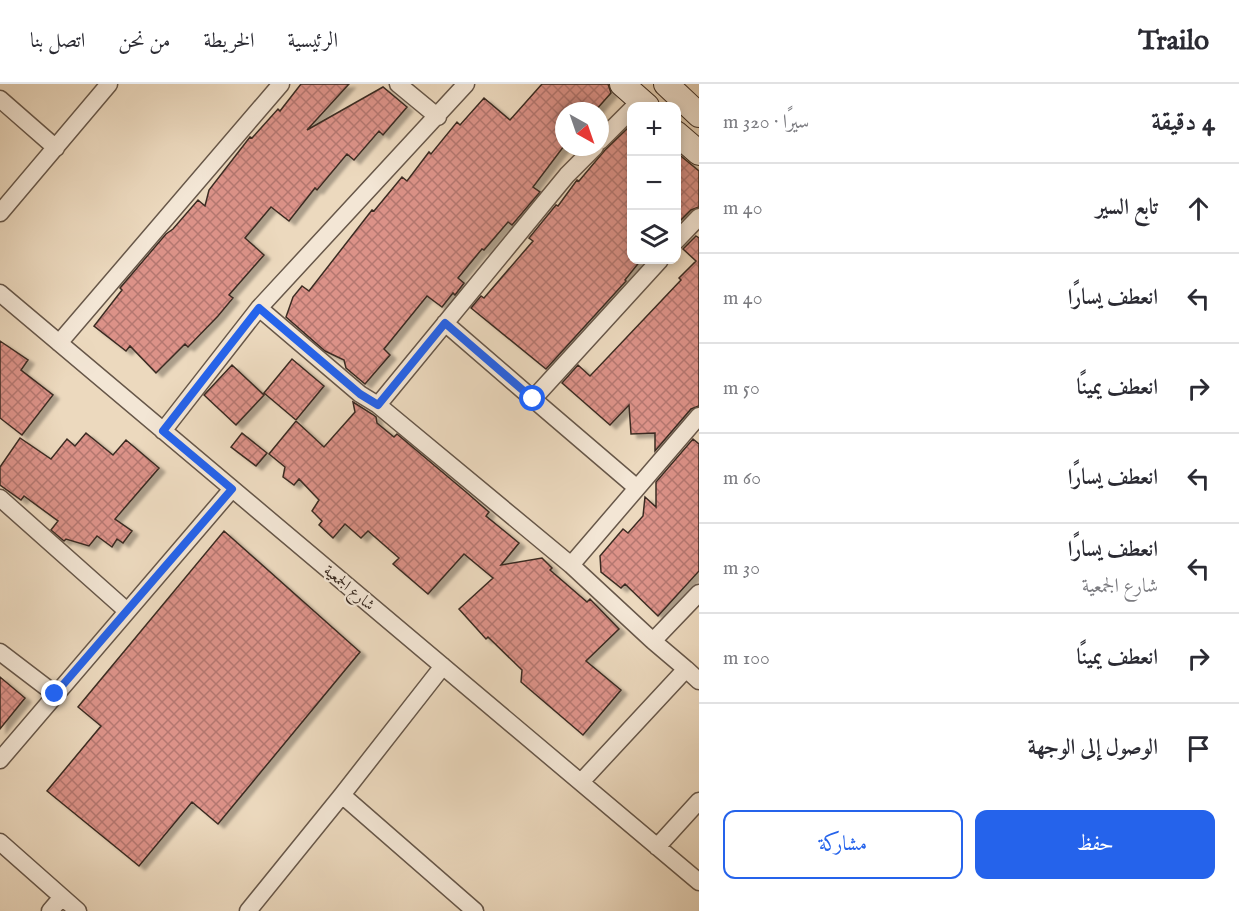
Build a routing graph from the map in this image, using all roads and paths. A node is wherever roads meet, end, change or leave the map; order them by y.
1 (109, 84) edge
2 (281, 84) edge
3 (398, 84) edge
4 (466, 84) edge
5 (622, 84) edge
6 (666, 84) edge
7 (0, 99) edge
8 (636, 102) edge
9 (627, 115) edge
10 (699, 115) edge
11 (438, 117) junction
12 (609, 132) edge
13 (681, 137) edge
14 (56, 148) junction
15 (699, 153) edge
16 (586, 156) edge
17 (0, 213) edge
18 (699, 216) edge
19 (681, 236) edge
20 (656, 264) edge
21 (0, 293) edge
22 (259, 308) junction
23 (445, 323) junction
24 (59, 343) junction
25 (533, 399) junction
26 (378, 405) junction
27 (699, 416) edge
28 (163, 431) junction
29 (637, 488) junction
30 (232, 489) junction
31 (1, 500) edge
32 (572, 566) junction
33 (699, 592) edge
34 (127, 611) junction
35 (653, 641) junction
36 (0, 652) edge
37 (442, 666) junction
38 (686, 669) junction
39 (699, 681) edge
40 (55, 694) junction
41 (0, 759) edge
42 (581, 782) junction
43 (342, 795) junction
44 (699, 801) edge
45 (0, 842) edge
46 (657, 846) junction
47 (699, 882) edge
48 (62, 897) junction
49 (251, 910) edge
50 (50, 911) edge
51 (78, 911) edge
52 (475, 911) edge

1 - 14 street
2 - 24 street
3 - 11 street
4 - 11 street
5 - 8 main road
6 - 10 main road
7 - 14 street
9 - 12 street
11 - 22 street
13 - 15 main road
14 - 17 street
16 - 23 street
18 - 19 street
20 - 25 street
21 - 24 street, شارع الجمعية
22 - 26 street
22 - 28 street
23 - 25 street
23 - 26 street
24 - 28 street, شارع الجمعية
25 - 29 street
26 - 32 street
27 - 29 street
28 - 30 street, شارع الجمعية
29 - 32 street
30 - 34 street
30 - 37 street, شارع الجمعية
31 - 34 street
32 - 35 street
33 - 35 street
34 - 40 street
35 - 38 street
36 - 40 street
37 - 42 street, شارع الجمعية
37 - 43 street
38 - 39 street
38 - 42 street
40 - 41 street
42 - 46 street, شارع الجمعية
43 - 49 street
43 - 52 street
44 - 46 street
45 - 48 street
46 - 47 street, شارع الجمعية
48 - 50 street
48 - 51 street

